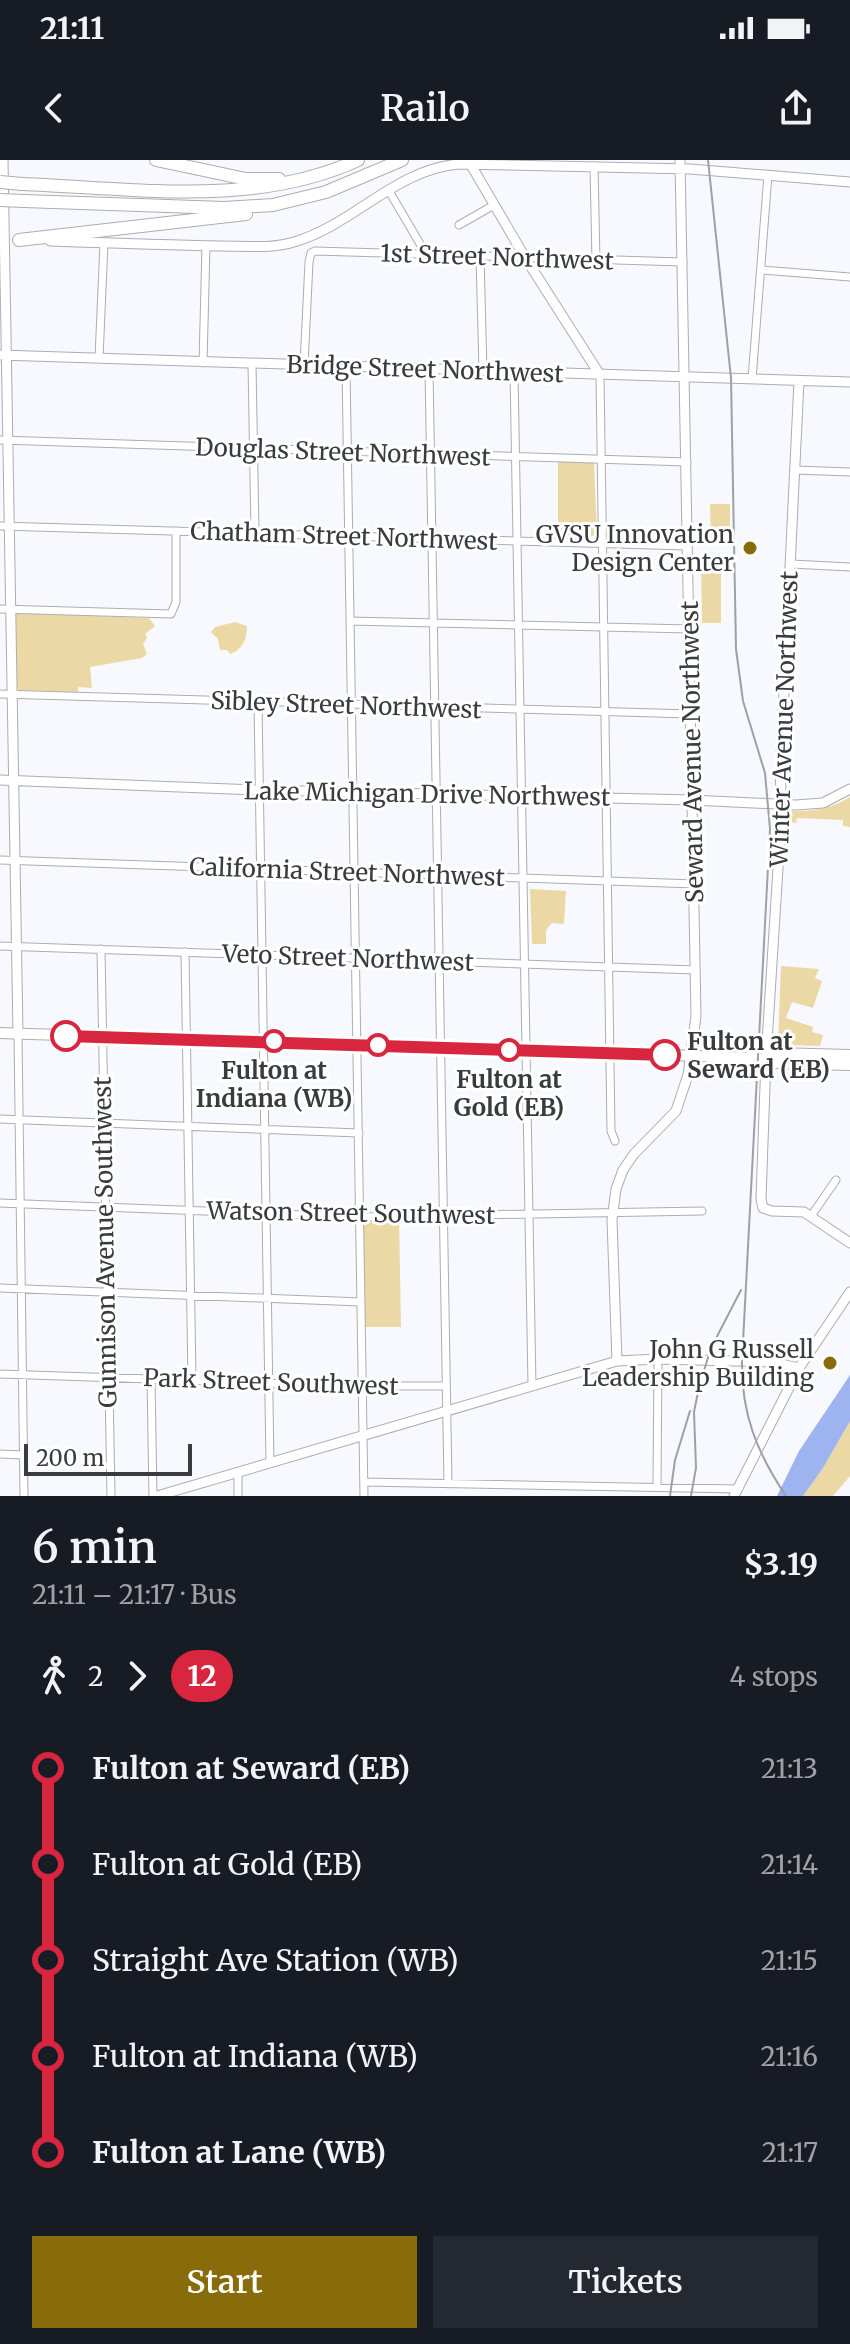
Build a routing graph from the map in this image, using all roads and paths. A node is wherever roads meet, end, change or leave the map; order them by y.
1 (3, 160) edge
2 (156, 160) edge
3 (402, 160) edge
4 (469, 162) edge
5 (352, 163) edge
6 (680, 164) edge
7 (594, 166) junction
8 (768, 175) junction
9 (357, 181) junction
10 (0, 182) edge
11 (850, 182) edge
12 (389, 191) junction
13 (0, 200) edge
14 (494, 205) junction
15 (459, 225) dead end
16 (2, 239) edge
17 (19, 240) junction
18 (104, 243) junction
19 (206, 246) junction
20 (426, 254) junction
21 (480, 257) junction
22 (526, 259) junction
23 (596, 261) junction
24 (683, 262) junction
25 (761, 270) junction
26 (850, 277) edge
27 (3, 356) edge
28 (99, 358) junction
29 (203, 363) junction
30 (252, 364) junction
31 (304, 365) junction
32 (346, 367) junction
33 (429, 369) junction
34 (483, 371) junction
35 (514, 372) junction
36 (600, 375) junction
37 (686, 377) junction
38 (752, 379) junction
39 (799, 381) junction
40 (850, 382) edge
41 (4, 440) edge
42 (254, 449) junction
43 (347, 452) junction
44 (430, 455) junction
45 (515, 457) junction
46 (600, 460) junction
47 (687, 462) junction
48 (795, 470) junction
49 (850, 472) edge
50 (5, 526) edge
51 (176, 531) junction
52 (255, 533) junction
53 (349, 536) junction
54 (431, 538) junction
55 (516, 541) junction
56 (602, 543) junction
57 (687, 546) junction
58 (791, 564) junction
59 (850, 567) edge
60 (5, 609) edge
61 (350, 621) junction
62 (433, 622) junction
63 (518, 624) junction
64 (603, 626) junction
65 (689, 629) junction
66 (5, 694) edge
67 (258, 703) junction
68 (351, 706) junction
69 (435, 708) junction
70 (520, 711) junction
71 (605, 713) junction
72 (691, 714) junction
73 (0, 780) edge
74 (13, 780) junction
75 (850, 789) edge
76 (259, 790) junction
77 (353, 791) junction
78 (437, 793) junction
79 (522, 796) junction
80 (606, 798) junction
81 (692, 800) junction
82 (782, 805) junction
83 (0, 860) edge
84 (14, 861) junction
85 (261, 869) junction
86 (354, 873) junction
87 (439, 876) junction
88 (523, 878) junction
89 (607, 881) junction
90 (695, 884) junction
91 (0, 946) edge
92 (15, 946) junction
93 (101, 949) junction
94 (185, 952) junction
95 (262, 955) junction
96 (356, 958) junction
97 (440, 961) junction
98 (524, 964) junction
99 (609, 967) junction
100 (696, 970) junction
101 (0, 1033) edge
102 (18, 1034) junction
103 (101, 1037) junction
104 (186, 1039) junction
105 (263, 1041) junction
106 (357, 1044) junction
107 (441, 1047) junction
108 (525, 1050) junction
109 (611, 1053) junction
110 (850, 1055) edge
111 (691, 1056) junction
112 (766, 1058) junction
113 (850, 1065) edge
114 (0, 1119) edge
115 (18, 1119) junction
116 (103, 1123) junction
117 (188, 1126) junction
118 (264, 1129) junction
119 (359, 1133) junction
120 (615, 1141) dead end
121 (836, 1180) dead end
122 (0, 1203) edge
123 (19, 1204) junction
124 (105, 1207) junction
125 (190, 1210) junction
126 (702, 1211) dead end
127 (266, 1213) junction
128 (612, 1213) junction
129 (444, 1216) junction
130 (529, 1216) junction
131 (811, 1216) junction
132 (359, 1217) junction
133 (850, 1243) edge
134 (0, 1288) edge
135 (21, 1289) junction
136 (106, 1292) junction
137 (850, 1292) edge
138 (191, 1295) junction
139 (268, 1300) junction
140 (361, 1302) junction
141 (658, 1359) junction
142 (617, 1361) junction
143 (799, 1368) junction
144 (0, 1374) edge
145 (23, 1375) junction
146 (107, 1377) junction
147 (151, 1379) junction
148 (192, 1380) junction
149 (269, 1382) junction
150 (361, 1386) junction
151 (446, 1386) junction
152 (532, 1386) junction
153 (446, 1412) junction
154 (363, 1436) junction
155 (0, 1454) edge
156 (23, 1455) junction
157 (270, 1463) junction
158 (238, 1473) junction
159 (364, 1482) junction
160 (448, 1484) junction
161 (657, 1487) junction
162 (572, 1492) edge
163 (736, 1493) edge
164 (173, 1494) edge
165 (24, 1496) edge
166 (111, 1496) edge
167 (155, 1496) edge
168 (238, 1496) edge
169 (364, 1496) edge

1 - 16 street
2 - 5 highway
3 - 9 highway
4 - 7 street
4 - 12 street
4 - 14 street
5 - 10 highway, bridge
6 - 7 street
6 - 8 street
6 - 24 street, Seward Avenue Northwest
7 - 23 street
8 - 11 street
8 - 25 street
9 - 13 highway, bridge
9 - 17 highway
12 - 19 street
12 - 20 street
14 - 15 street
14 - 22 street
16 - 17 street
16 - 27 street
17 - 18 street
18 - 19 street
18 - 28 street
19 - 29 street
20 - 21 street, 1st Street Northwest
20 - 31 street, 1st Street Northwest
21 - 22 street, 1st Street Northwest
21 - 34 street
22 - 23 street, 1st Street Northwest
22 - 36 street
23 - 24 street, 1st Street Northwest
24 - 37 street, Seward Avenue Northwest
25 - 26 street
25 - 38 street
27 - 28 street, Bridge Street Northwest
27 - 41 street
28 - 29 street, Bridge Street Northwest
29 - 30 street, Bridge Street Northwest
30 - 31 street, Bridge Street Northwest
30 - 42 street
31 - 32 street, Bridge Street Northwest
32 - 33 street, Bridge Street Northwest
32 - 43 street
33 - 34 street, Bridge Street Northwest
33 - 44 street
34 - 35 street, Bridge Street Northwest
35 - 36 street, Bridge Street Northwest
35 - 45 street
36 - 37 street, Bridge Street Northwest
36 - 46 street
37 - 38 street, Bridge Street Northwest
37 - 47 street, Seward Avenue Northwest
38 - 39 street, Bridge Street Northwest
39 - 40 street, Bridge Street Northwest
39 - 48 street, Winter Avenue Northwest
41 - 42 street, Douglas Street Northwest
41 - 50 street
42 - 43 street, Douglas Street Northwest
42 - 52 street
43 - 44 street, Douglas Street Northwest
43 - 53 street
44 - 45 street, Douglas Street Northwest
44 - 54 street
45 - 46 street, Douglas Street Northwest
45 - 55 street
46 - 47 street, Douglas Street Northwest
46 - 56 street
47 - 57 street, Seward Avenue Northwest
48 - 49 street
48 - 58 street, Winter Avenue Northwest
50 - 51 street, Chatham Street Northwest
50 - 60 street
51 - 52 street, Chatham Street Northwest
51 - 60 street
52 - 53 street, Chatham Street Northwest
53 - 54 street, Chatham Street Northwest
53 - 61 street
54 - 55 street, Chatham Street Northwest
54 - 62 street
55 - 56 street, Chatham Street Northwest
55 - 63 street
56 - 57 street, Chatham Street Northwest
56 - 64 street
57 - 65 street, Seward Avenue Northwest
58 - 59 street
58 - 82 street, Winter Avenue Northwest
60 - 66 street
61 - 62 street
61 - 68 street
62 - 63 street
62 - 69 street
63 - 64 street
63 - 70 street
64 - 65 street
64 - 71 street
65 - 72 street, Seward Avenue Northwest
66 - 67 street, Sibley Street Northwest
66 - 74 street
67 - 68 street, Sibley Street Northwest
67 - 76 street
68 - 69 street, Sibley Street Northwest
68 - 77 street
69 - 70 street, Sibley Street Northwest
69 - 78 street
70 - 71 street, Sibley Street Northwest
70 - 79 street
71 - 72 street, Sibley Street Northwest
71 - 80 street
72 - 81 street, Seward Avenue Northwest
73 - 74 street, Lake Michigan Drive Northwest
74 - 76 street, Lake Michigan Drive Northwest
74 - 84 street
75 - 82 street, Lake Michigan Drive Northwest
76 - 77 street, Lake Michigan Drive Northwest
76 - 85 street
77 - 78 street, Lake Michigan Drive Northwest
77 - 86 street
78 - 79 street, Lake Michigan Drive Northwest
78 - 87 street
79 - 80 street, Lake Michigan Drive Northwest
79 - 88 street
80 - 81 street, Lake Michigan Drive Northwest
80 - 89 street
81 - 82 street, Lake Michigan Drive Northwest
81 - 90 street, Seward Avenue Northwest
82 - 112 street, Winter Avenue Northwest
83 - 84 street, California Street Northwest
84 - 85 street, California Street Northwest
84 - 92 street
85 - 86 street, California Street Northwest
85 - 95 street
86 - 87 street, California Street Northwest
86 - 96 street
87 - 88 street, California Street Northwest
87 - 97 street
88 - 89 street, California Street Northwest
88 - 98 street
89 - 90 street, California Street Northwest
89 - 99 street
90 - 100 street, Seward Avenue Northwest
91 - 92 street, Veto Street Northwest
92 - 93 street, Veto Street Northwest
92 - 102 street
93 - 94 street, Veto Street Northwest
93 - 103 street, Gunnison Avenue Southwest
94 - 95 street, Veto Street Northwest
94 - 104 street
95 - 96 street, Veto Street Northwest
95 - 105 street
96 - 97 street, Veto Street Northwest
96 - 106 street
97 - 98 street, Veto Street Northwest
97 - 107 street
98 - 99 street, Veto Street Northwest
98 - 108 street
99 - 100 street, Veto Street Northwest
99 - 109 street
100 - 111 street, Seward Avenue Northwest
101 - 102 main road
102 - 103 main road
102 - 115 street
103 - 104 main road
103 - 116 street, Gunnison Avenue Southwest
104 - 105 main road
104 - 117 street
105 - 106 main road
105 - 118 street
106 - 107 main road
106 - 119 street
107 - 108 main road
107 - 129 street
108 - 109 main road
108 - 130 street
109 - 111 main road
109 - 120 street
110 - 112 main road
111 - 112 main road
111 - 128 street, Seward Avenue Northwest
112 - 113 main road
112 - 131 street, Winter Avenue Northwest
114 - 115 street
115 - 116 street
115 - 123 street
116 - 117 street
116 - 124 street, Gunnison Avenue Southwest
117 - 118 street
117 - 125 street
118 - 119 street
118 - 127 street
119 - 132 street
121 - 131 street
122 - 123 street, Watson Street Southwest
123 - 124 street, Watson Street Southwest
123 - 135 street
124 - 125 street, Watson Street Southwest
124 - 136 street, Gunnison Avenue Southwest
125 - 127 street, Watson Street Southwest
125 - 138 street
126 - 128 street, Watson Street Southwest
127 - 132 street, Watson Street Southwest
127 - 139 street
128 - 130 street, Watson Street Southwest
128 - 142 street, Seward Avenue Northwest
129 - 130 street, Watson Street Southwest
129 - 132 street, Watson Street Southwest
129 - 151 street
130 - 152 street
131 - 133 street
132 - 140 street
134 - 135 street
135 - 136 street
135 - 145 street
136 - 138 street
136 - 146 street, Gunnison Avenue Southwest
137 - 143 street
138 - 139 street
138 - 148 street
139 - 140 street
139 - 149 street
140 - 150 street
141 - 142 street
141 - 143 street
141 - 161 street
142 - 152 street
143 - 163 street
144 - 145 street, Park Street Southwest
145 - 146 street, Park Street Southwest
145 - 156 street
146 - 147 street, Park Street Southwest
146 - 166 street, Gunnison Avenue Southwest
147 - 148 street, Park Street Southwest
147 - 167 street
148 - 149 street, Park Street Southwest
149 - 150 street, Park Street Southwest
149 - 157 street
150 - 151 street, Park Street Southwest
150 - 154 street
151 - 153 street
152 - 153 street
153 - 154 street
153 - 160 street
154 - 157 street
154 - 159 street
155 - 156 street
156 - 165 street
157 - 158 street
158 - 164 street
158 - 168 street
159 - 160 street
159 - 169 street
160 - 162 street
161 - 162 street
161 - 163 street
164 - 167 street

